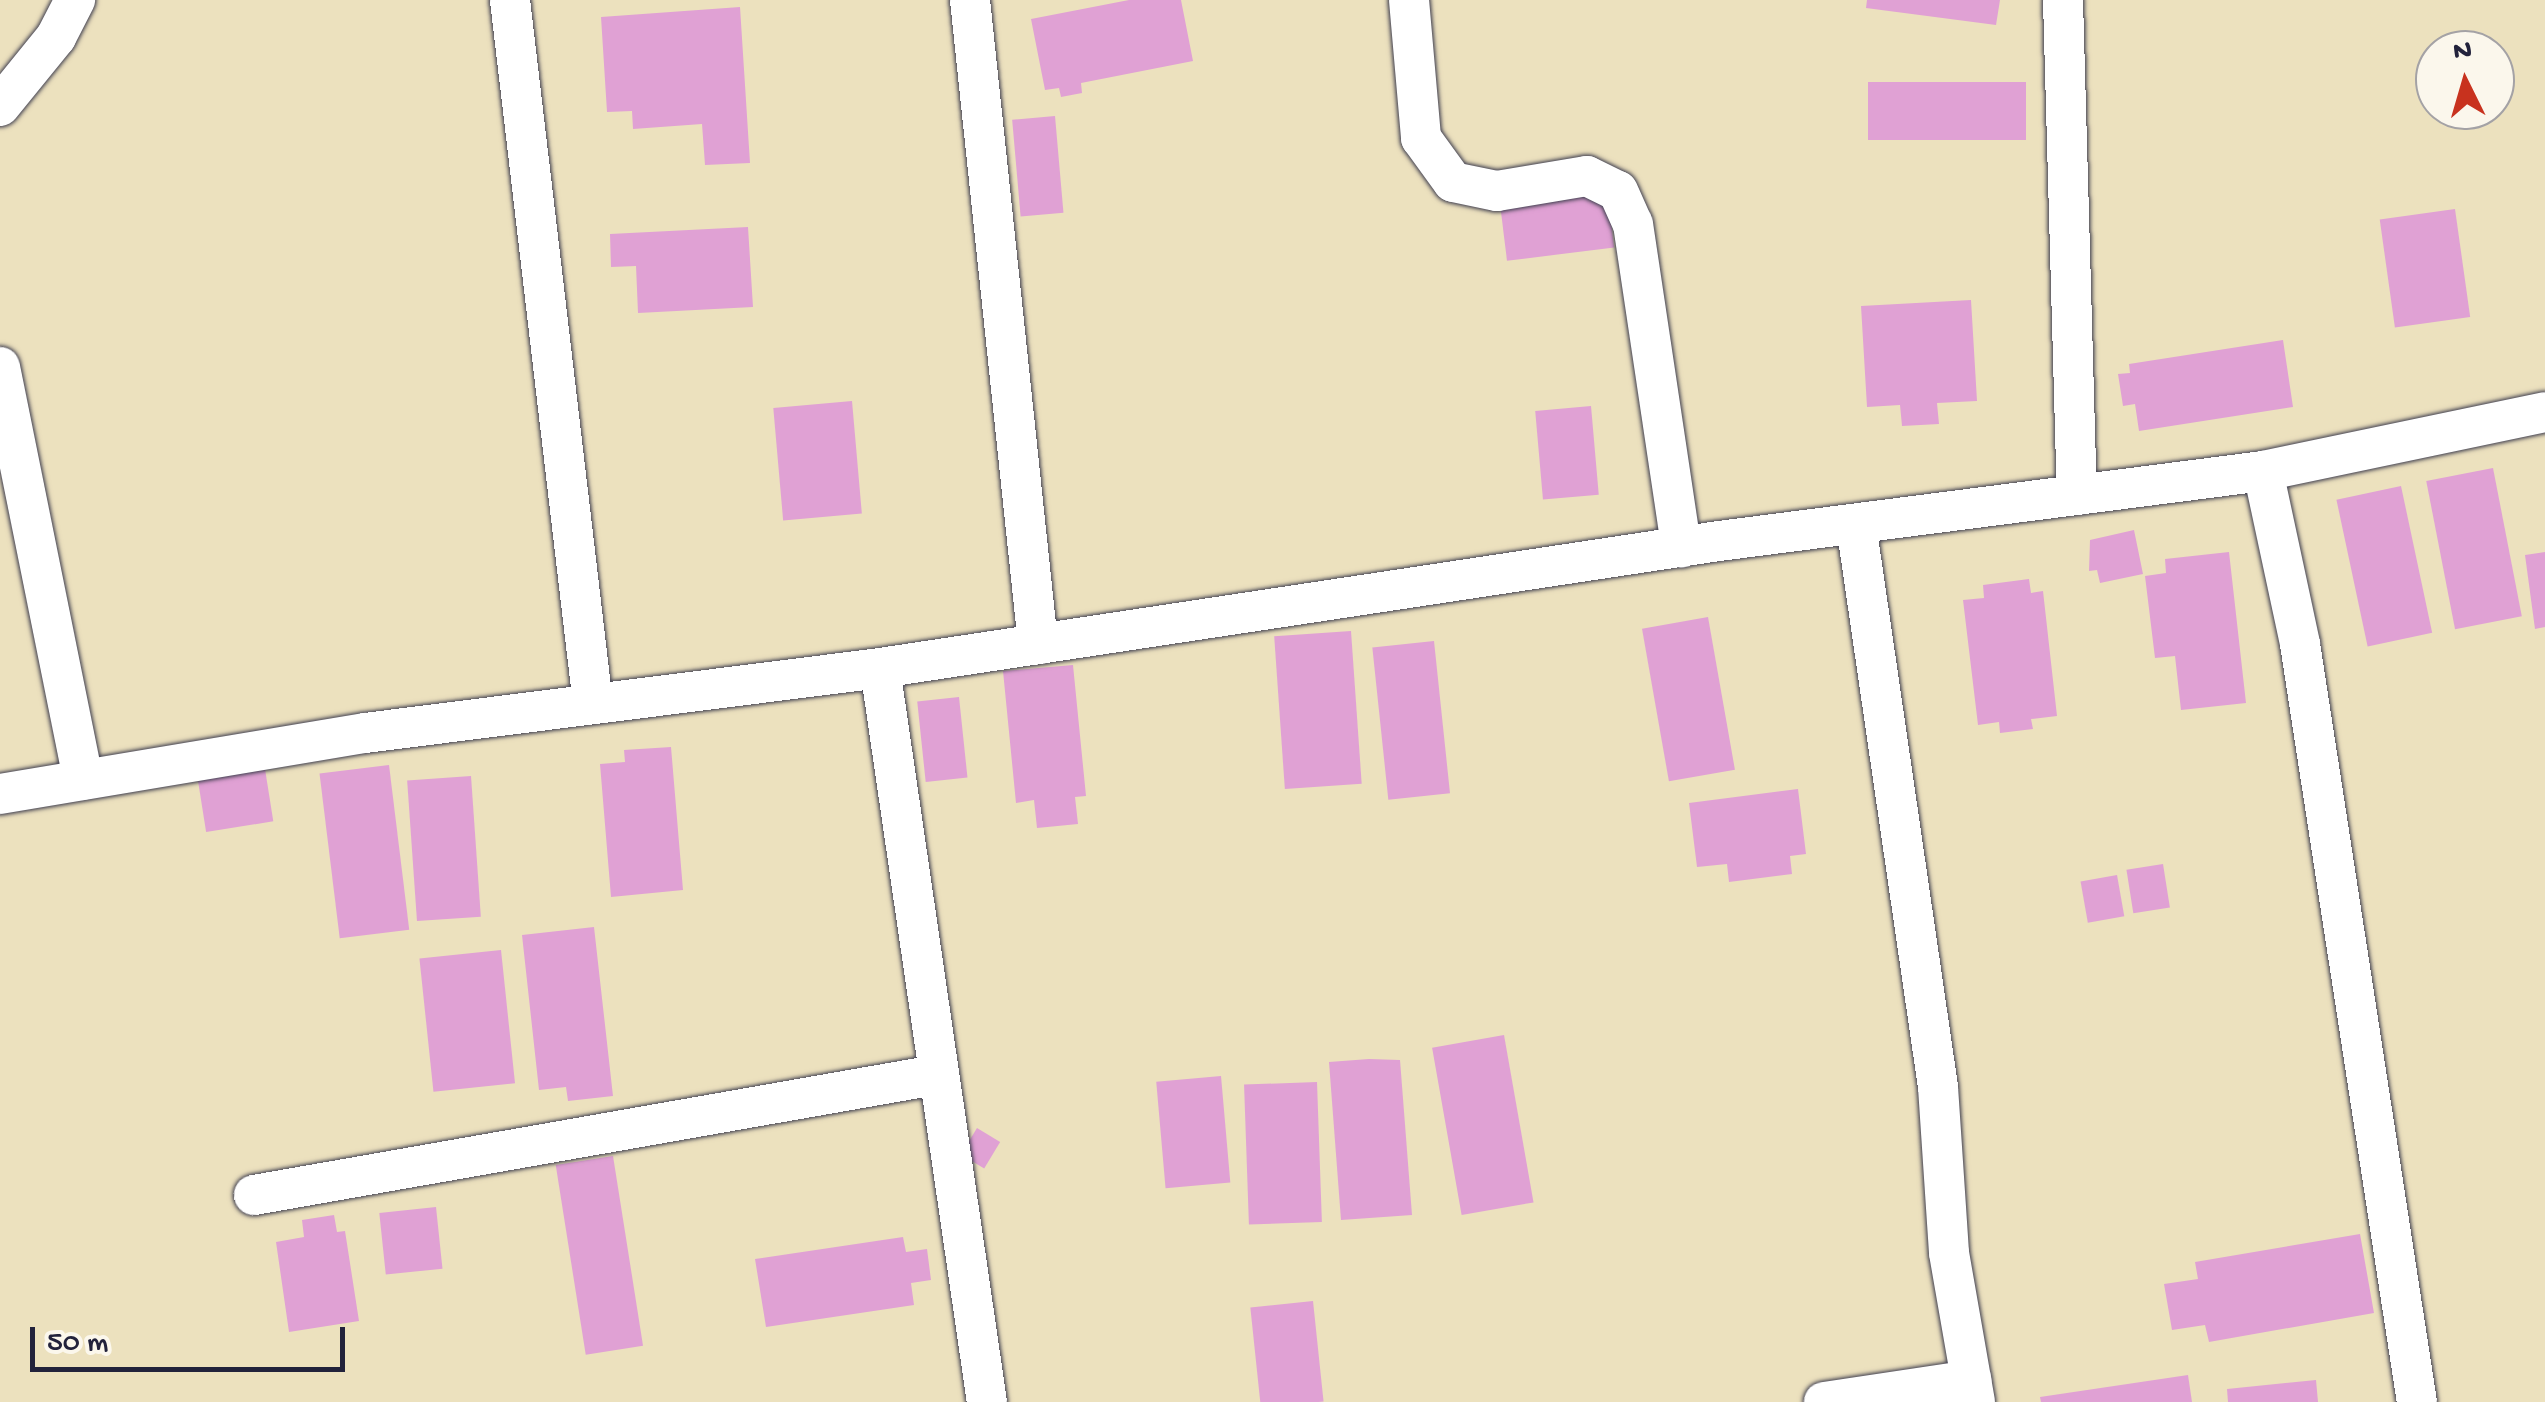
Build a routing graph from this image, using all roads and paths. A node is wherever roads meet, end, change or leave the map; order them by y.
1 (74, 0) edge
2 (510, 0) edge
3 (970, 0) edge
4 (1409, 0) edge
5 (2063, 0) edge
6 (0, 106) edge
7 (0, 367) edge
8 (2545, 412) edge
9 (2263, 471) junction
10 (2077, 495) junction
11 (1856, 524) junction
12 (1681, 548) junction
13 (1038, 644) junction
14 (880, 668) junction
15 (593, 704) junction
16 (83, 780) junction
17 (0, 794) edge
18 (935, 1075) junction
19 (254, 1195) dead end
20 (1973, 1391) edge
21 (987, 1402) edge
22 (1824, 1402) edge
23 (2418, 1402) edge

1 - 6 street
2 - 15 street
3 - 13 street
4 - 12 street
5 - 10 street
7 - 16 street
8 - 9 street
9 - 10 street
9 - 23 street
10 - 11 street
11 - 12 street
11 - 20 street
12 - 13 street
13 - 14 street
14 - 15 street
14 - 18 street
15 - 16 street
16 - 17 street
18 - 19 street
18 - 21 street
20 - 22 street

